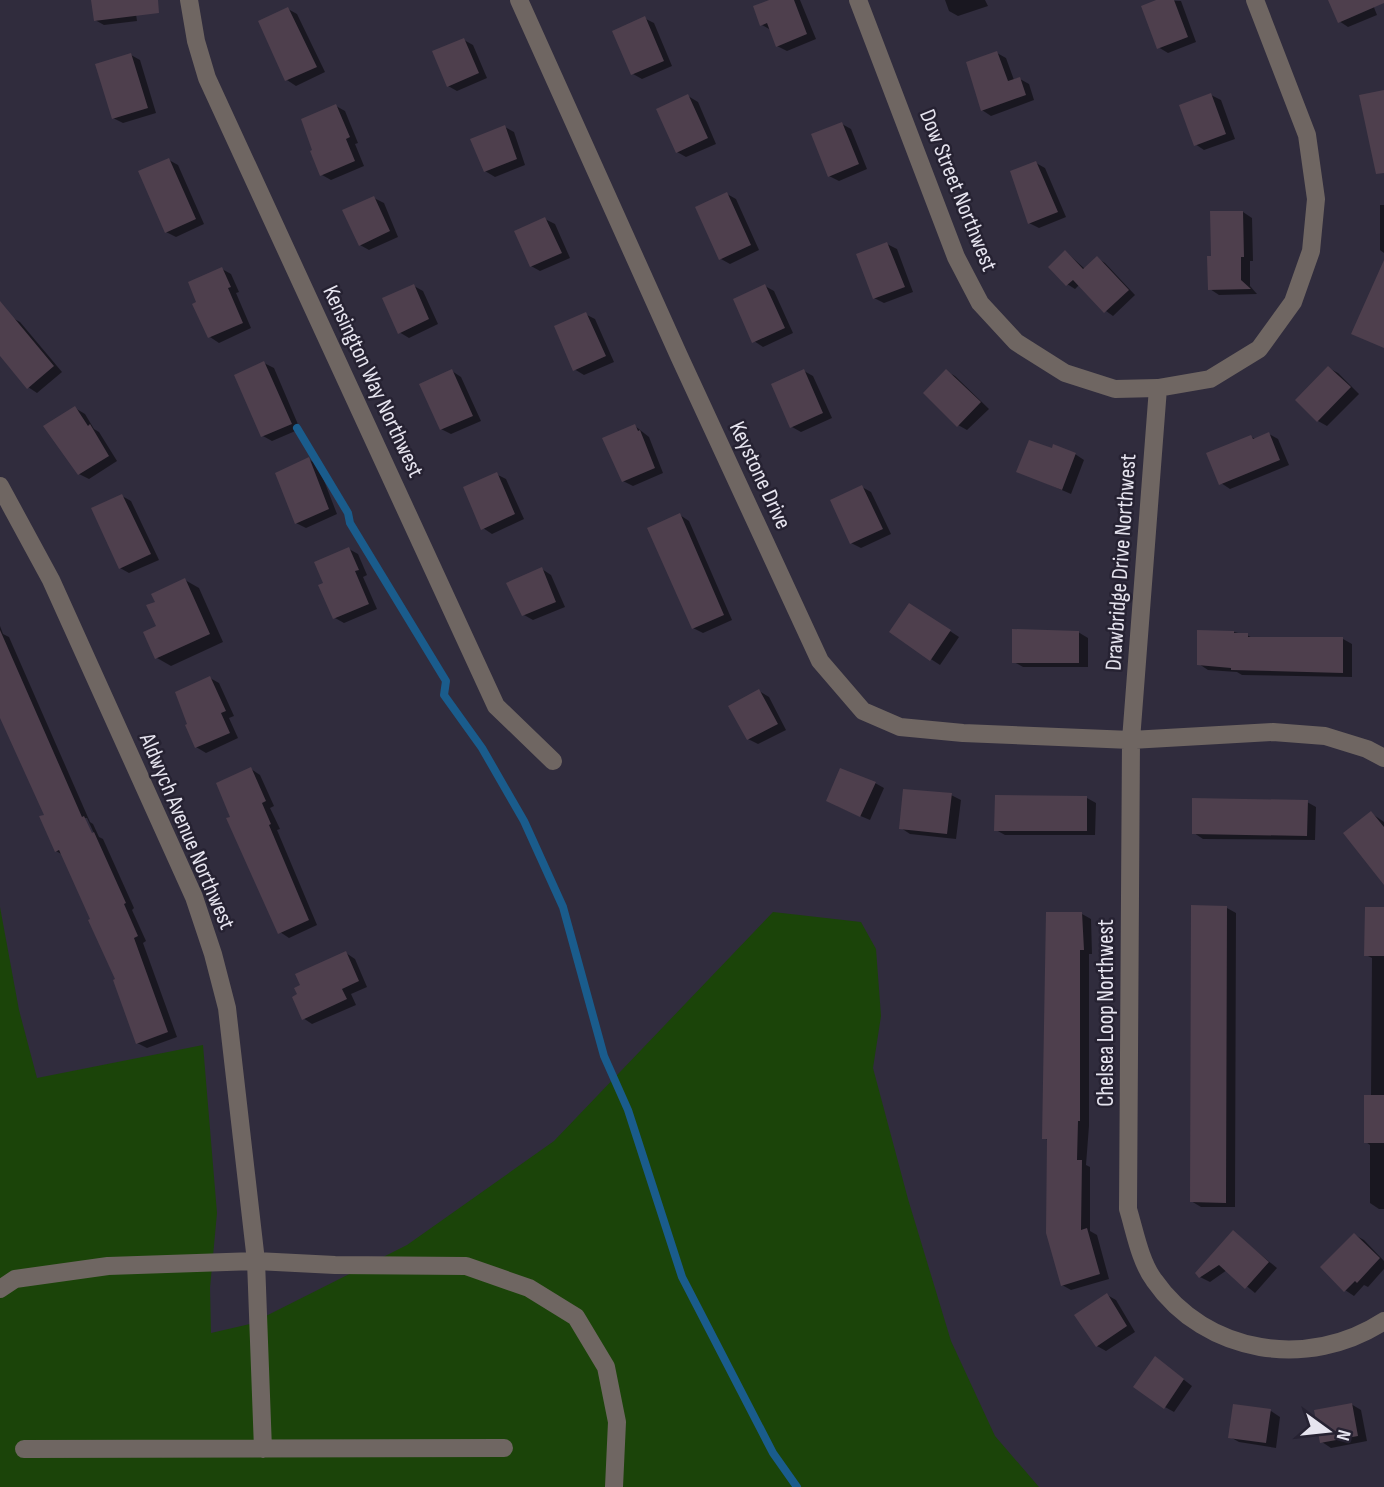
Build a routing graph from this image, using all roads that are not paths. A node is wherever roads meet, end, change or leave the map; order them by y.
1 (190, 0) edge
2 (519, 0) edge
3 (858, 0) edge
4 (1255, 0) edge
5 (1158, 388) junction
6 (0, 486) edge
7 (1131, 740) junction
8 (1384, 758) edge
9 (553, 761) dead end
10 (256, 1261) junction
11 (0, 1289) edge
12 (1384, 1321) edge
13 (504, 1448) dead end
14 (24, 1449) dead end
15 (263, 1449) junction
16 (614, 1487) edge

1 - 9 street, Kensington Way Northwest
2 - 7 street, Keystone Drive
3 - 5 street, Dow Street Northwest
4 - 5 street, Dow Street Northwest
5 - 7 street, Drawbridge Drive Northwest
6 - 10 street, Aldwych Avenue Northwest
7 - 8 street
7 - 12 street, Chelsea Loop Northwest
10 - 11 street
10 - 15 street, Aldwych Avenue Northwest
10 - 16 street
13 - 15 street
14 - 15 street

